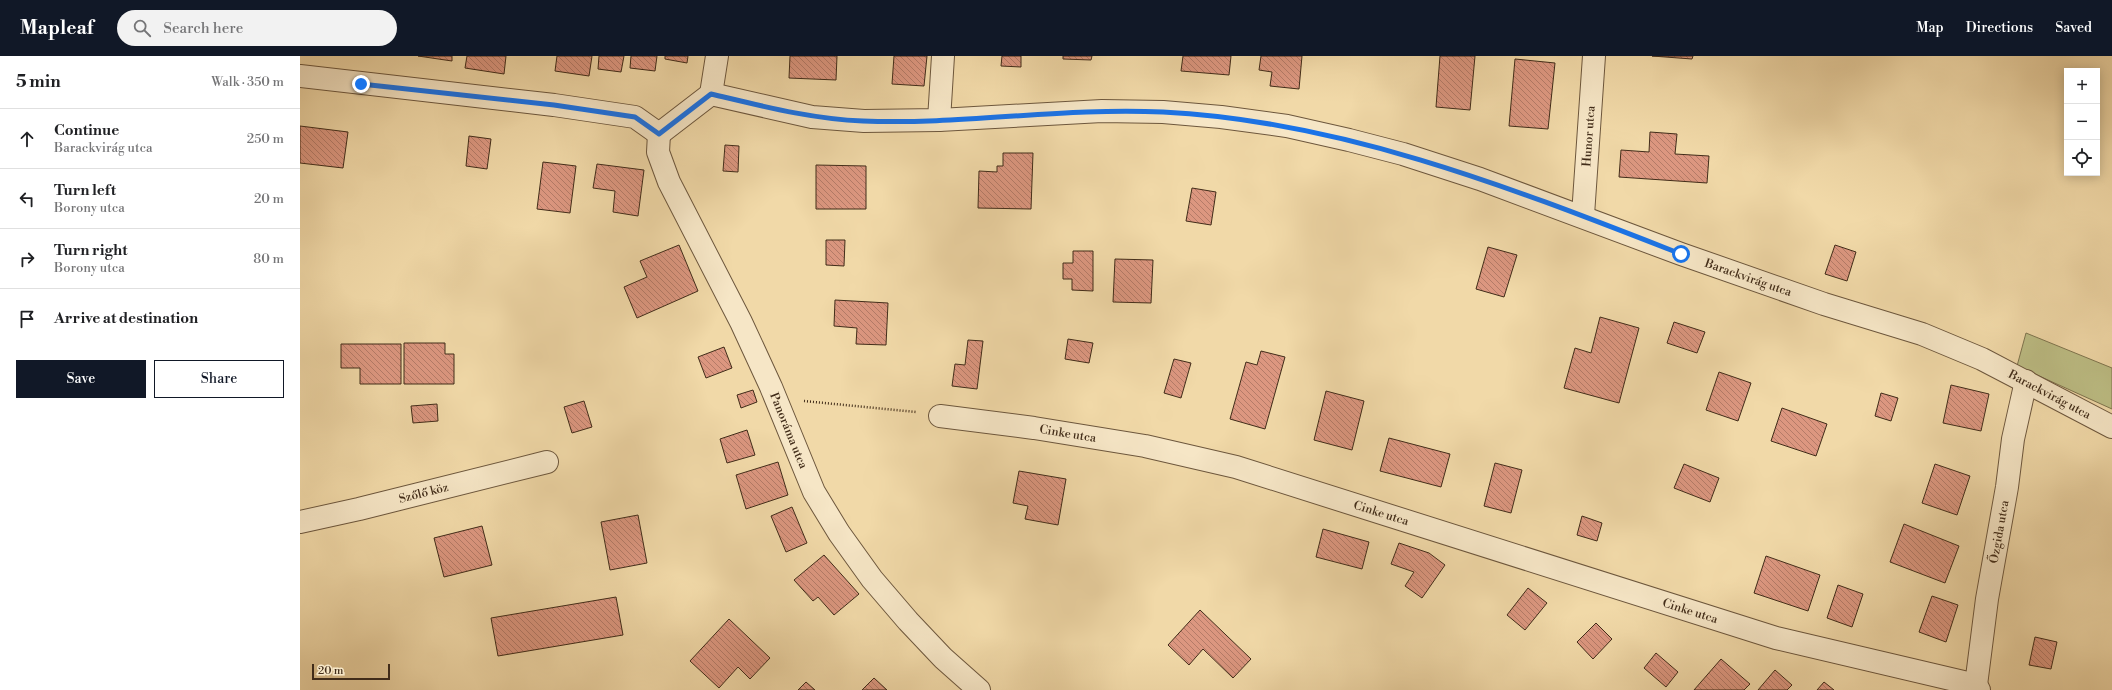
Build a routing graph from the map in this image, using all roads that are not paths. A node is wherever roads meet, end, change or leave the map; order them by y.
1 (717, 56) edge
2 (943, 56) edge
3 (1594, 56) edge
4 (300, 76) edge
5 (711, 94) junction
6 (939, 120) junction
7 (659, 134) junction
8 (1583, 216) junction
9 (2026, 380) junction
10 (940, 416) road end
11 (2112, 427) edge
12 (547, 462) dead end
13 (300, 522) edge
14 (1978, 687) edge
15 (979, 690) edge

1 - 5 street
2 - 6 street
3 - 8 street, Hunor utca
4 - 7 street
5 - 6 street, Barackvirág utca
5 - 7 street
6 - 8 street, Barackvirág utca
7 - 15 street, Panoráma utca
8 - 9 street, Barackvirág utca
9 - 11 street, Barackvirág utca
9 - 14 street, Őzgida utca
10 - 14 street, Cinke utca
12 - 13 street, Szőlő köz

